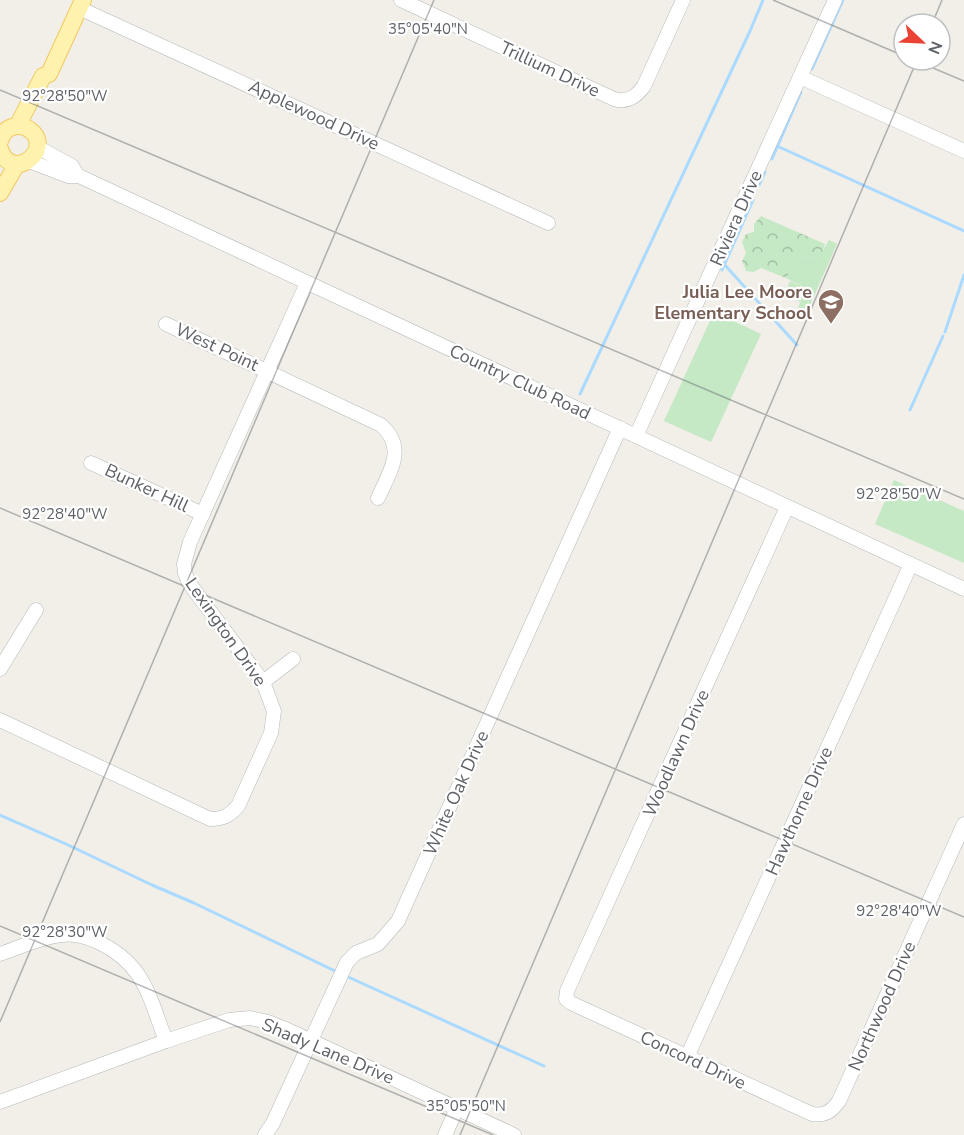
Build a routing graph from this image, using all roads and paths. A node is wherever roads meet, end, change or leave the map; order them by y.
1 (401, 0) edge
2 (683, 0) edge
3 (835, 0) edge
4 (81, 4) edge
5 (800, 77) junction
6 (13, 145) edge
7 (964, 151) edge
8 (0, 193) edge
9 (548, 223) dead end
10 (307, 283) junction
11 (166, 324) dead end
12 (268, 370) junction
13 (620, 428) junction
14 (636, 436) junction
15 (91, 463) dead end
16 (378, 498) dead end
17 (787, 507) junction
18 (203, 514) junction
19 (911, 564) junction
20 (964, 589) edge
21 (36, 610) dead end
22 (293, 659) dead end
23 (0, 669) edge
24 (263, 682) junction
25 (0, 720) edge
26 (964, 824) edge
27 (0, 954) edge
28 (566, 999) joint
29 (310, 1040) junction
30 (166, 1041) junction
31 (687, 1057) junction
32 (0, 1102) edge
33 (457, 1108) junction
34 (822, 1115) joint
35 (265, 1135) edge
36 (445, 1135) edge
37 (514, 1135) edge

1 - 2 street, Trillium Drive
3 - 5 street, Riviera Drive
4 - 6 main road
4 - 9 street, Applewood Drive
5 - 7 street
5 - 14 street, Riviera Drive
6 - 8 main road
6 - 10 street, Country Club Road
10 - 12 street, Lexington Drive
10 - 13 street, Country Club Road
11 - 12 street, West Point
12 - 16 street, West Point
12 - 18 street, Lexington Drive
13 - 14 street, Country Club Road
13 - 29 street, White Oak Drive
14 - 17 street, Country Club Road
15 - 18 street, Bunker Hill
17 - 19 street, Country Club Road
17 - 28 street, Woodlawn Drive
18 - 24 street, Lexington Drive
19 - 20 street, Country Club Road
19 - 31 street, Hawthorne Drive
21 - 23 street
22 - 24 street
24 - 25 street, Lexington Drive
26 - 34 street, Northwood Drive
27 - 30 street
28 - 31 street, Concord Drive
29 - 30 street, Shady Lane Drive
29 - 33 street, Shady Lane Drive
29 - 35 street, White Oak Drive
30 - 32 street, Shady Lane Drive
31 - 34 street, Concord Drive
33 - 36 street
33 - 37 street, Shady Lane Drive

